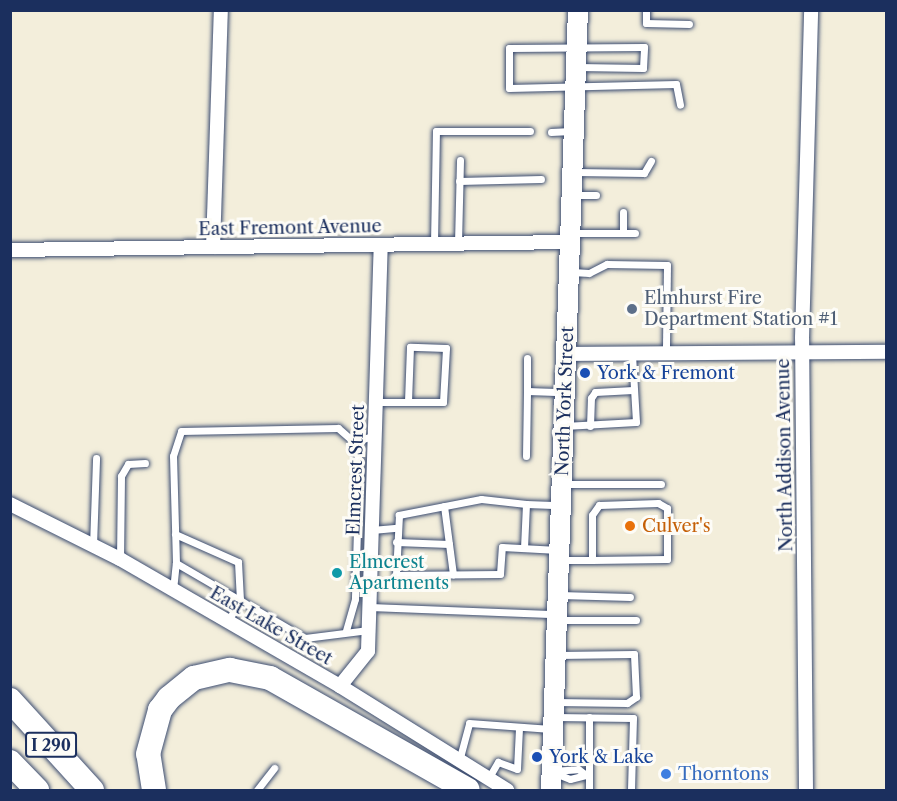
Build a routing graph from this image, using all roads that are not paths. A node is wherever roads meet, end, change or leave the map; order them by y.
1 (221, 10) edge
2 (578, 10) edge
3 (646, 10) edge
4 (812, 10) edge
5 (689, 24) dead end
6 (576, 67) junction
7 (680, 105) dead end
8 (530, 131) dead end
9 (574, 131) junction
10 (550, 132) dead end
11 (460, 160) dead end
12 (651, 161) dead end
13 (572, 172) junction
14 (541, 179) dead end
15 (459, 181) junction
16 (572, 195) junction
17 (596, 195) dead end
18 (623, 212) dead end
19 (623, 232) junction
20 (635, 232) dead end
21 (570, 237) junction
22 (458, 243) junction
23 (434, 244) junction
24 (381, 245) junction
25 (213, 247) junction
26 (10, 250) edge
27 (569, 272) junction
28 (886, 352) edge
29 (802, 353) junction
30 (566, 354) junction
31 (632, 354) junction
32 (666, 354) junction
33 (527, 358) dead end
34 (633, 390) junction
35 (527, 391) junction
36 (566, 392) junction
37 (376, 402) junction
38 (408, 402) junction
39 (564, 426) junction
40 (590, 426) junction
41 (375, 435) junction
42 (354, 442) junction
43 (525, 456) dead end
44 (96, 458) dead end
45 (145, 463) dead end
46 (562, 484) junction
47 (661, 484) dead end
48 (10, 504) edge
49 (526, 504) junction
50 (562, 505) junction
51 (444, 506) junction
52 (397, 528) junction
53 (372, 530) junction
54 (175, 534) junction
55 (396, 542) junction
56 (449, 544) junction
57 (93, 546) junction
58 (524, 548) junction
59 (560, 555) junction
60 (120, 559) junction
61 (592, 560) junction
62 (176, 563) junction
63 (453, 574) junction
64 (173, 590) junction
65 (630, 597) dead end
66 (240, 599) junction
67 (370, 607) junction
68 (559, 610) junction
69 (636, 620) dead end
70 (228, 622) junction
71 (369, 630) junction
72 (346, 631) junction
73 (557, 655) junction
74 (340, 687) junction
75 (10, 700) edge
76 (555, 716) junction
77 (589, 717) junction
78 (519, 728) junction
79 (459, 761) junction
80 (10, 762) edge
81 (274, 768) dead end
82 (586, 776) junction
83 (551, 781) edge
84 (478, 785) edge
85 (37, 790) edge
86 (92, 790) edge
87 (154, 790) edge
88 (257, 790) edge
89 (507, 790) edge
90 (589, 790) edge
91 (631, 790) edge
92 (806, 790) edge

1 - 25 street
2 - 6 main road, North York Street
3 - 5 lane
4 - 29 street, North Addison Avenue
6 - 6 lane
6 - 6 lane
6 - 7 lane
6 - 9 main road, North York Street
8 - 23 lane
9 - 10 lane
9 - 13 main road, North York Street
11 - 15 lane
12 - 13 lane
13 - 16 main road, North York Street
14 - 15 lane
15 - 22 lane
16 - 17 lane
16 - 21 main road, North York Street
18 - 19 lane
19 - 20 lane
19 - 21 lane
21 - 22 street, East Fremont Avenue
21 - 27 main road, North York Street
22 - 23 street, East Fremont Avenue
23 - 24 street, East Fremont Avenue
24 - 25 street, East Fremont Avenue
24 - 37 street, Elmcrest Street
25 - 26 street, East Fremont Avenue
27 - 30 main road, North York Street
27 - 32 lane
28 - 29 street
29 - 32 street
29 - 92 street, North Addison Avenue
30 - 31 street
30 - 36 main road, North York Street
31 - 32 street
31 - 34 lane
33 - 35 lane
34 - 40 lane
34 - 40 lane
35 - 36 lane
35 - 43 lane
36 - 39 main road, North York Street
37 - 38 lane
37 - 41 street, Elmcrest Street
38 - 38 lane
39 - 40 lane
39 - 46 main road, North York Street
41 - 42 lane
41 - 53 street, Elmcrest Street
42 - 54 lane
42 - 72 lane
44 - 57 lane
45 - 60 lane
46 - 47 lane
46 - 50 main road, North York Street
48 - 57 street, East Lake Street
49 - 50 lane
49 - 51 lane
49 - 58 lane
50 - 59 main road, North York Street
51 - 52 lane
51 - 56 lane
52 - 53 lane
52 - 55 lane
53 - 67 street, Elmcrest Street
54 - 62 lane
54 - 66 lane
55 - 56 lane
55 - 63 lane
56 - 63 lane
57 - 60 street, East Lake Street
58 - 59 lane
58 - 63 lane
59 - 61 lane
59 - 68 main road, North York Street
60 - 64 street, East Lake Street
61 - 61 lane
62 - 64 lane
62 - 66 lane
64 - 70 street, East Lake Street
65 - 68 lane
66 - 70 lane
66 - 72 lane
67 - 68 lane
67 - 71 street, Elmcrest Street
68 - 69 lane
68 - 73 main road, North York Street
70 - 74 street, East Lake Street
71 - 72 lane
71 - 74 street, Elmcrest Street
73 - 76 main road, North York Street
73 - 76 lane
74 - 79 street, East Lake Street
75 - 86 highway, I 290
76 - 77 lane
76 - 78 lane
76 - 83 main road, North York Street
77 - 82 lane
77 - 91 lane
78 - 79 lane
78 - 84 lane
79 - 84 street, East Lake Street
80 - 85 highway, I 290
81 - 88 lane
82 - 83 lane
82 - 90 lane
84 - 87 highway
84 - 89 street, East Lake Street

